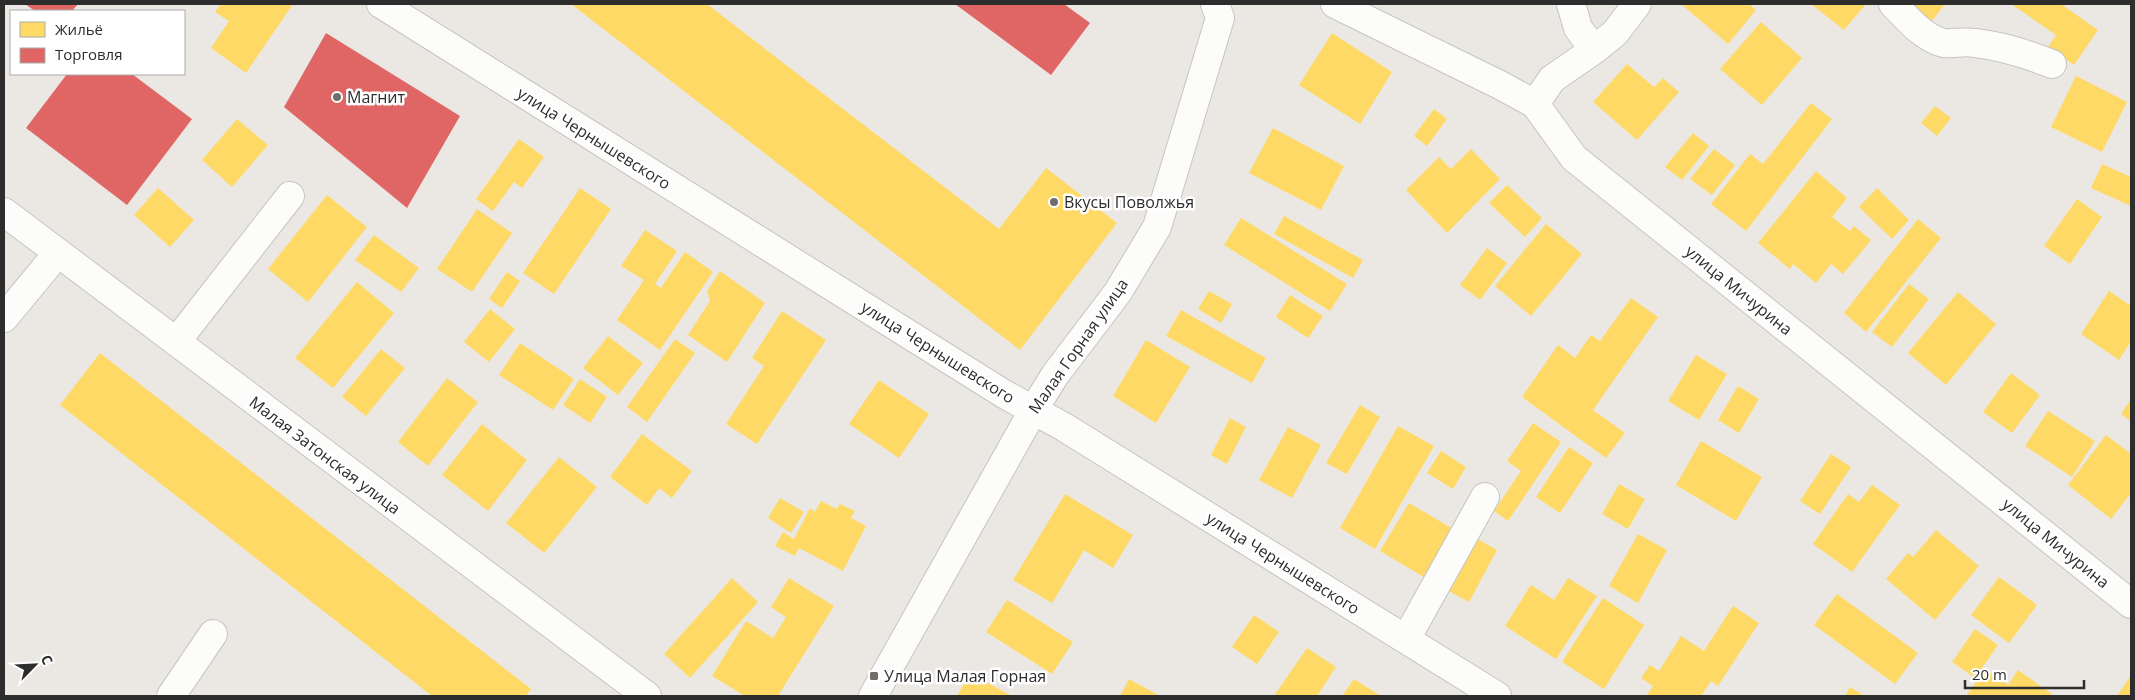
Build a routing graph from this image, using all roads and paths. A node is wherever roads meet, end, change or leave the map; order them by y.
1 (381, 4) edge
2 (1335, 4) edge
3 (1571, 4) edge
4 (1637, 4) edge
5 (1893, 4) edge
6 (1223, 9) edge
7 (1594, 50) junction
8 (2052, 64) dead end
9 (1535, 104) junction
10 (290, 196) dead end
11 (4, 212) edge
12 (57, 254) junction
13 (4, 318) edge
14 (176, 342) junction
15 (1034, 410) junction
16 (1484, 497) dead end
17 (2131, 604) edge
18 (213, 634) dead end
19 (1406, 639) junction
20 (171, 696) edge
21 (646, 696) edge
22 (873, 696) edge
23 (1497, 696) edge

1 - 15 street, улица Чернышевского
2 - 9 street, улица Мичурина
3 - 7 street
4 - 7 street
5 - 8 street
6 - 15 street, Малая Горная улица
7 - 9 street
9 - 17 street, улица Мичурина
10 - 14 street
11 - 12 street, Малая Затонская улица
12 - 13 street
12 - 14 street, Малая Затонская улица
14 - 21 street, Малая Затонская улица
15 - 19 street, улица Чернышевского
15 - 22 street, Малая Горная улица
16 - 19 street
18 - 20 street
19 - 23 street, улица Чернышевского

